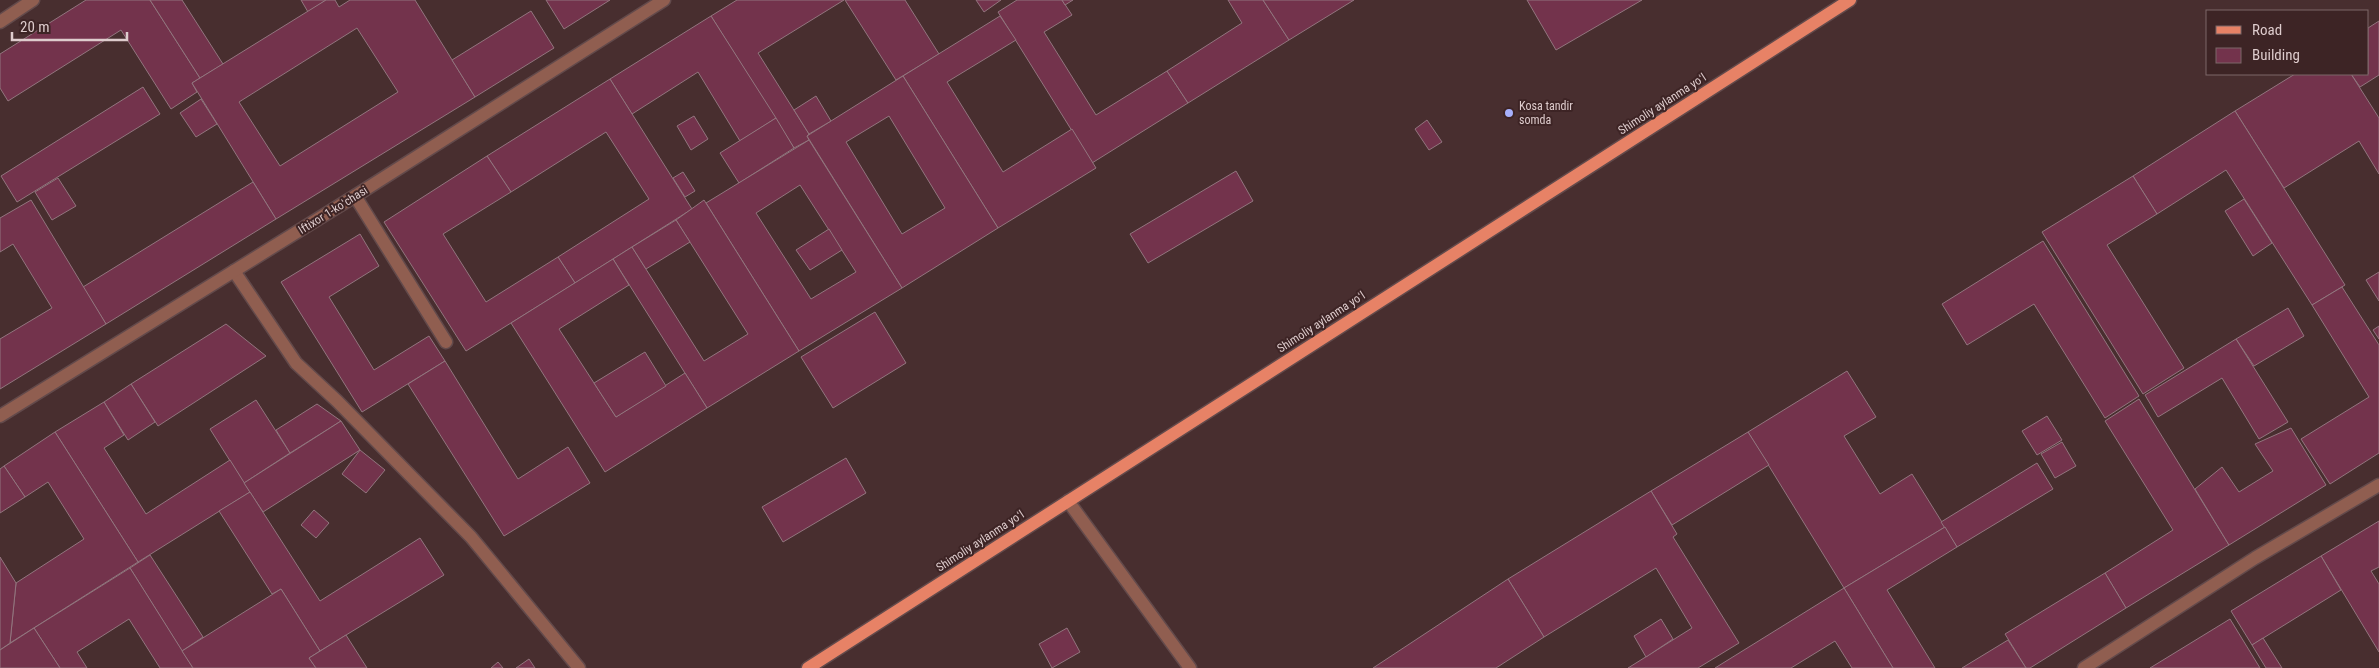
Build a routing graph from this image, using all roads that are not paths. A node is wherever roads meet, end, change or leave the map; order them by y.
1 (33, 0) edge
2 (664, 0) edge
3 (1850, 0) edge
4 (0, 22) edge
5 (354, 196) junction
6 (234, 270) junction
7 (446, 342) dead end
8 (0, 416) edge
9 (2379, 485) edge
10 (1068, 501) junction
11 (579, 668) edge
12 (808, 668) edge
13 (1190, 668) edge
14 (2084, 668) edge

1 - 4 street
2 - 5 street, Iftixor 1-koʻchasi
3 - 10 main road, Shimoliy aylanma yoʻl
5 - 6 street, Iftixor 1-koʻchasi
5 - 7 street
6 - 8 street, Iftixor 1-koʻchasi
6 - 11 street
9 - 14 street
10 - 12 main road, Shimoliy aylanma yoʻl
10 - 13 street

